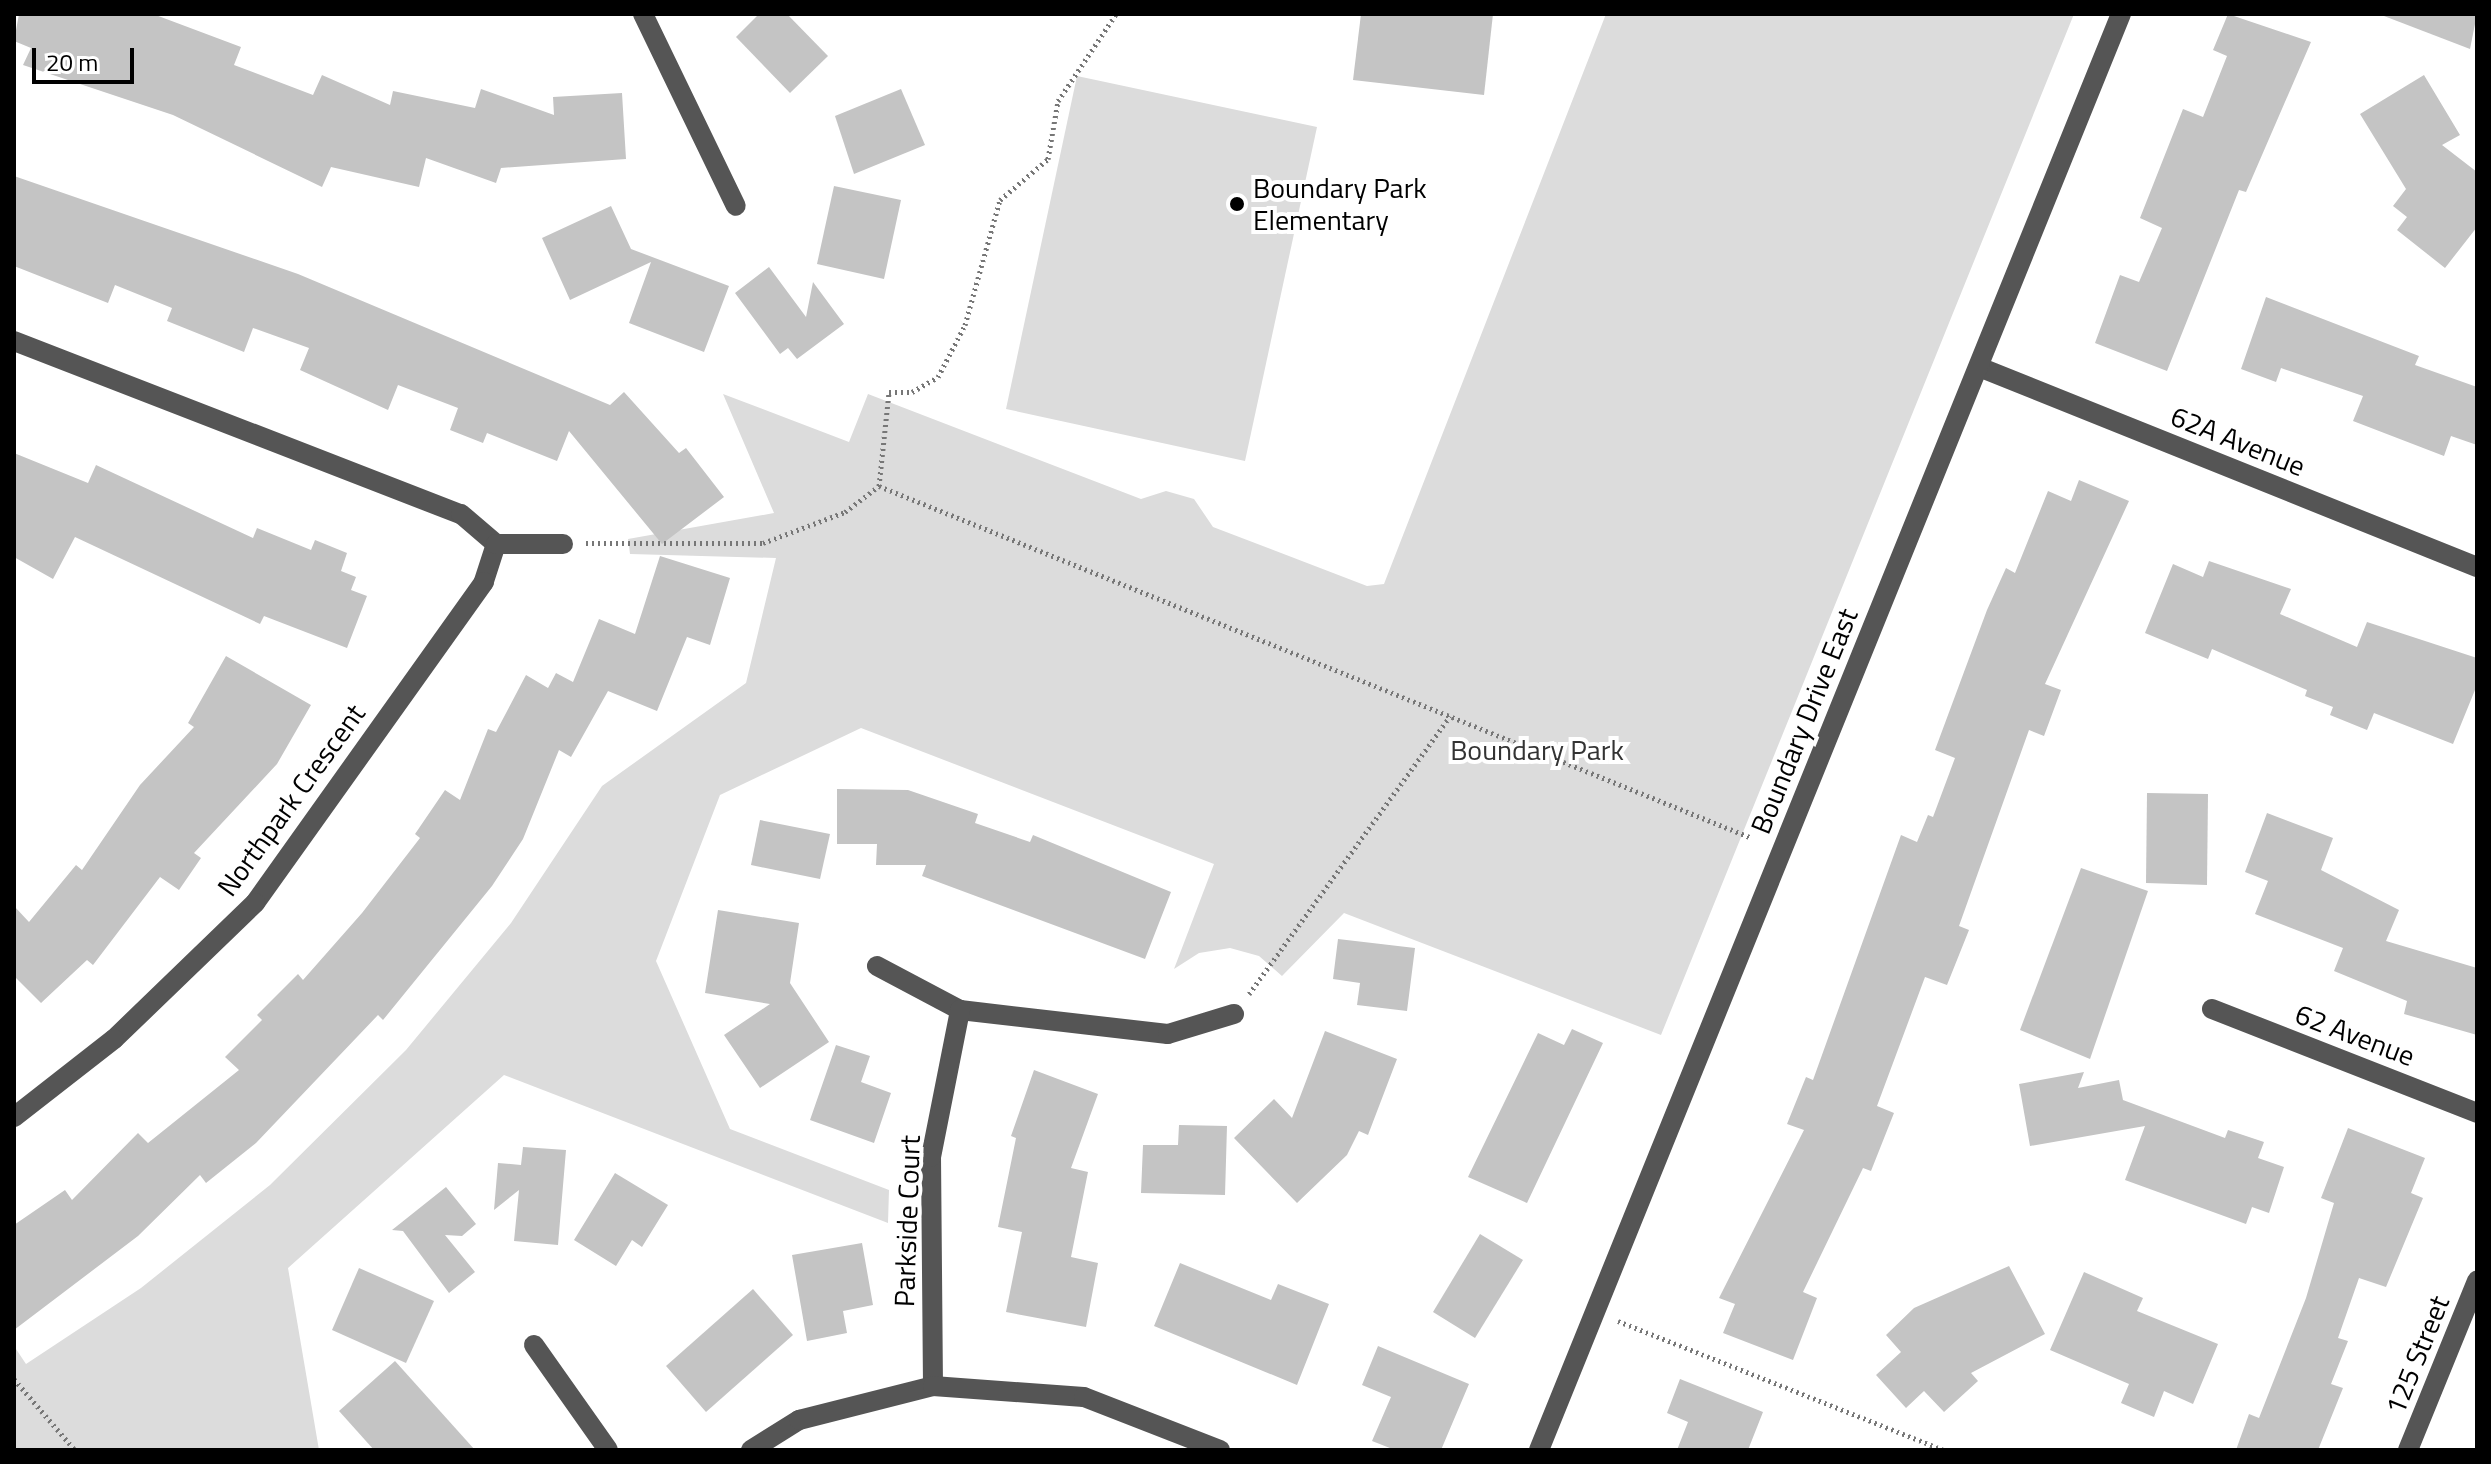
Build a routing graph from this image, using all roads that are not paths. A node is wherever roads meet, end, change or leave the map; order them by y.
1 (643, 14) edge
2 (2121, 14) edge
3 (736, 206) dead end
4 (14, 341) edge
5 (1979, 367) junction
6 (496, 544) junction
7 (563, 544) road end
8 (2477, 567) edge
9 (877, 966) dead end
10 (2212, 1009) dead end
11 (960, 1010) junction
12 (1234, 1014) road end
13 (2477, 1113) edge
14 (14, 1117) edge
15 (2477, 1281) edge
16 (534, 1345) dead end
17 (933, 1386) junction
18 (608, 1450) edge
19 (751, 1450) edge
20 (1220, 1450) edge
21 (1539, 1450) edge
22 (2408, 1450) edge

1 - 3 street
2 - 5 street, Boundary Drive East
4 - 6 street
5 - 8 street, 62A Avenue
5 - 21 street, Boundary Drive East
6 - 7 street
6 - 14 street, Northpark Crescent
9 - 11 street
10 - 13 street, 62 Avenue
11 - 12 street
11 - 17 street, Parkside Court
15 - 22 street, 125 Street
16 - 18 street
17 - 19 street
17 - 20 street

